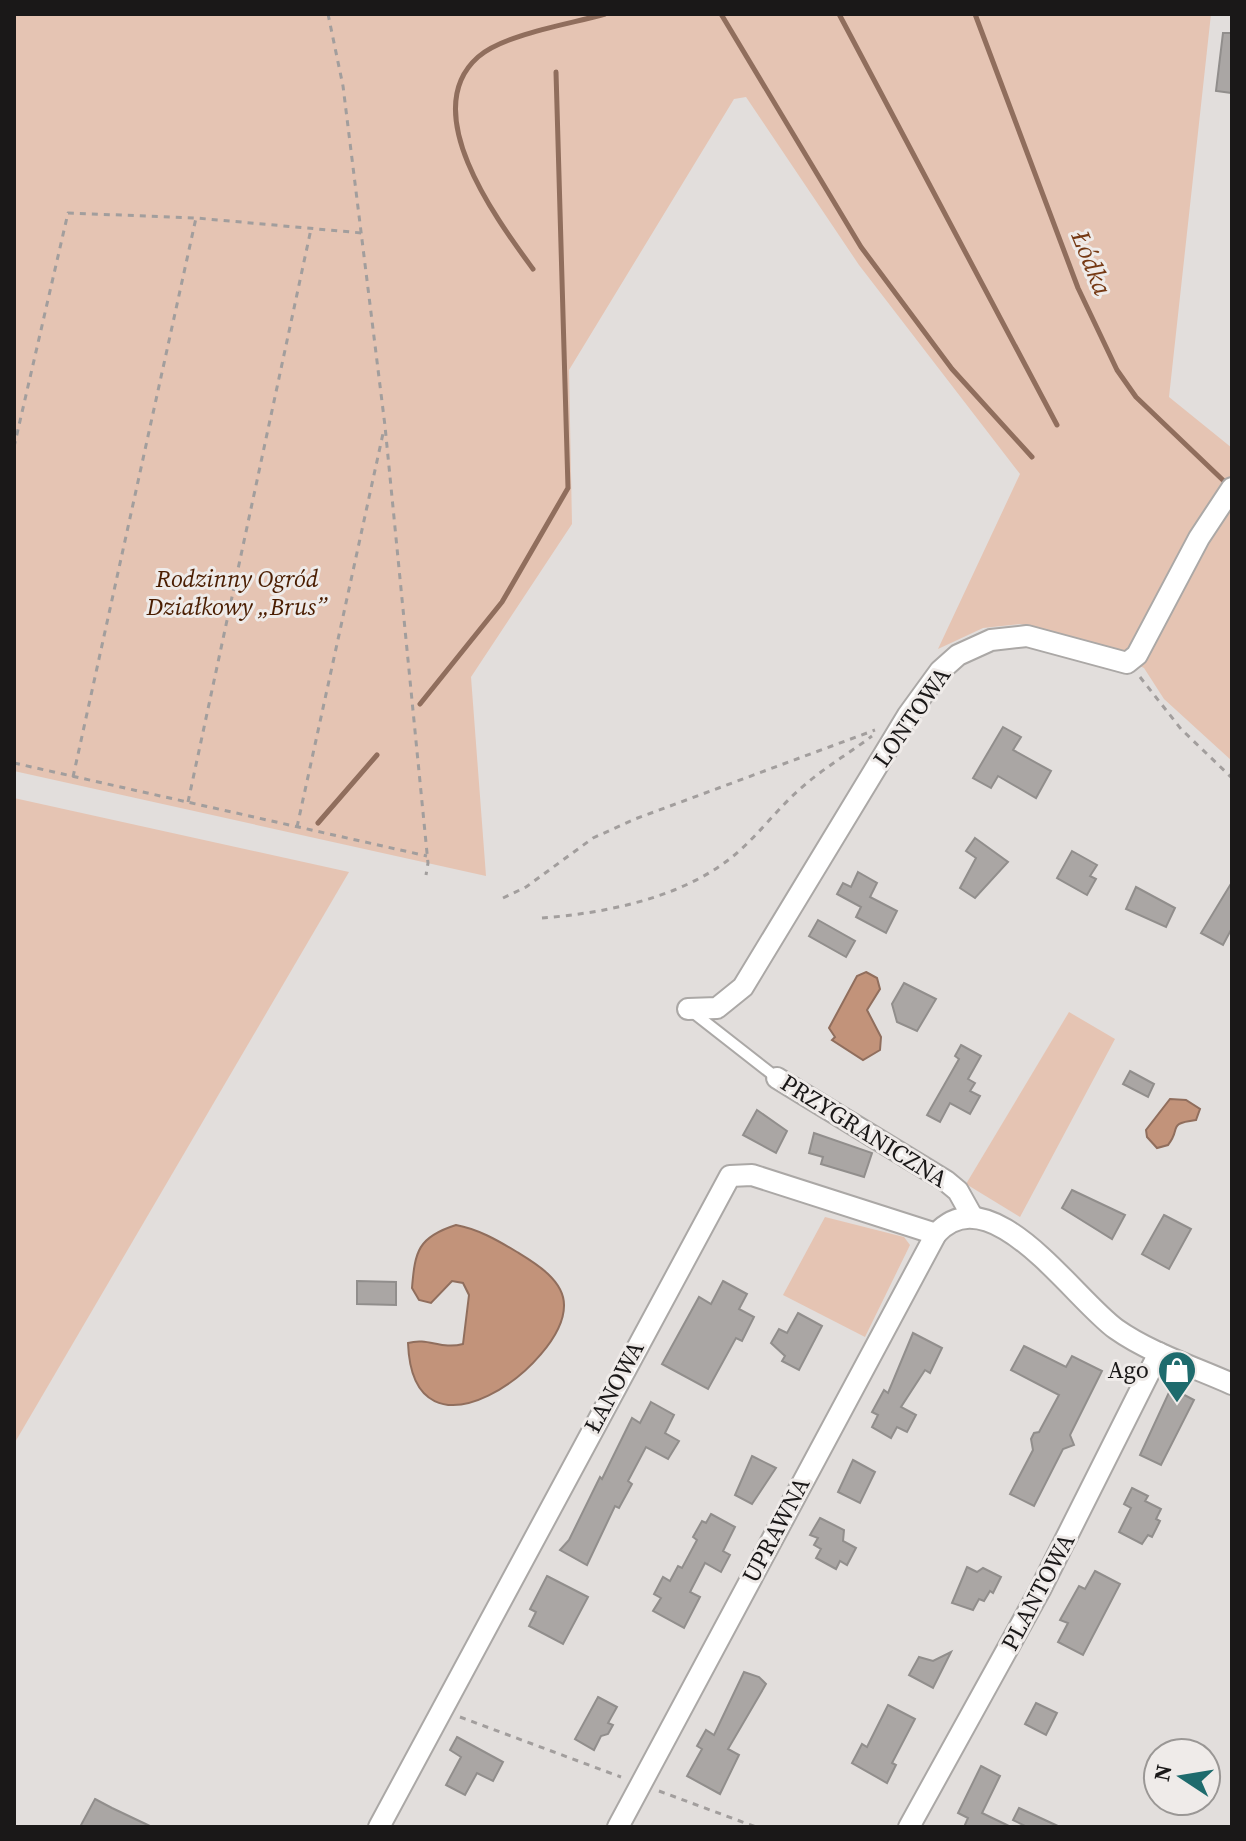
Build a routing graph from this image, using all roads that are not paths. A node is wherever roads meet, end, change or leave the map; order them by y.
1 (1232, 488) edge
2 (688, 1009) joint
3 (777, 1078) joint
4 (972, 1216) junction
5 (936, 1234) junction
6 (1159, 1353) junction
7 (1232, 1384) edge
8 (379, 1827) edge
9 (618, 1827) edge
10 (909, 1827) edge

1 - 2 street, LONTOWA
2 - 3 lane, PRZYGRANICZNA
3 - 4 street, PRZYGRANICZNA
4 - 5 street
4 - 6 street
5 - 8 street, ŁANOWA
5 - 9 street, UPRAWNA
6 - 7 street
6 - 10 street, PLANTOWA

